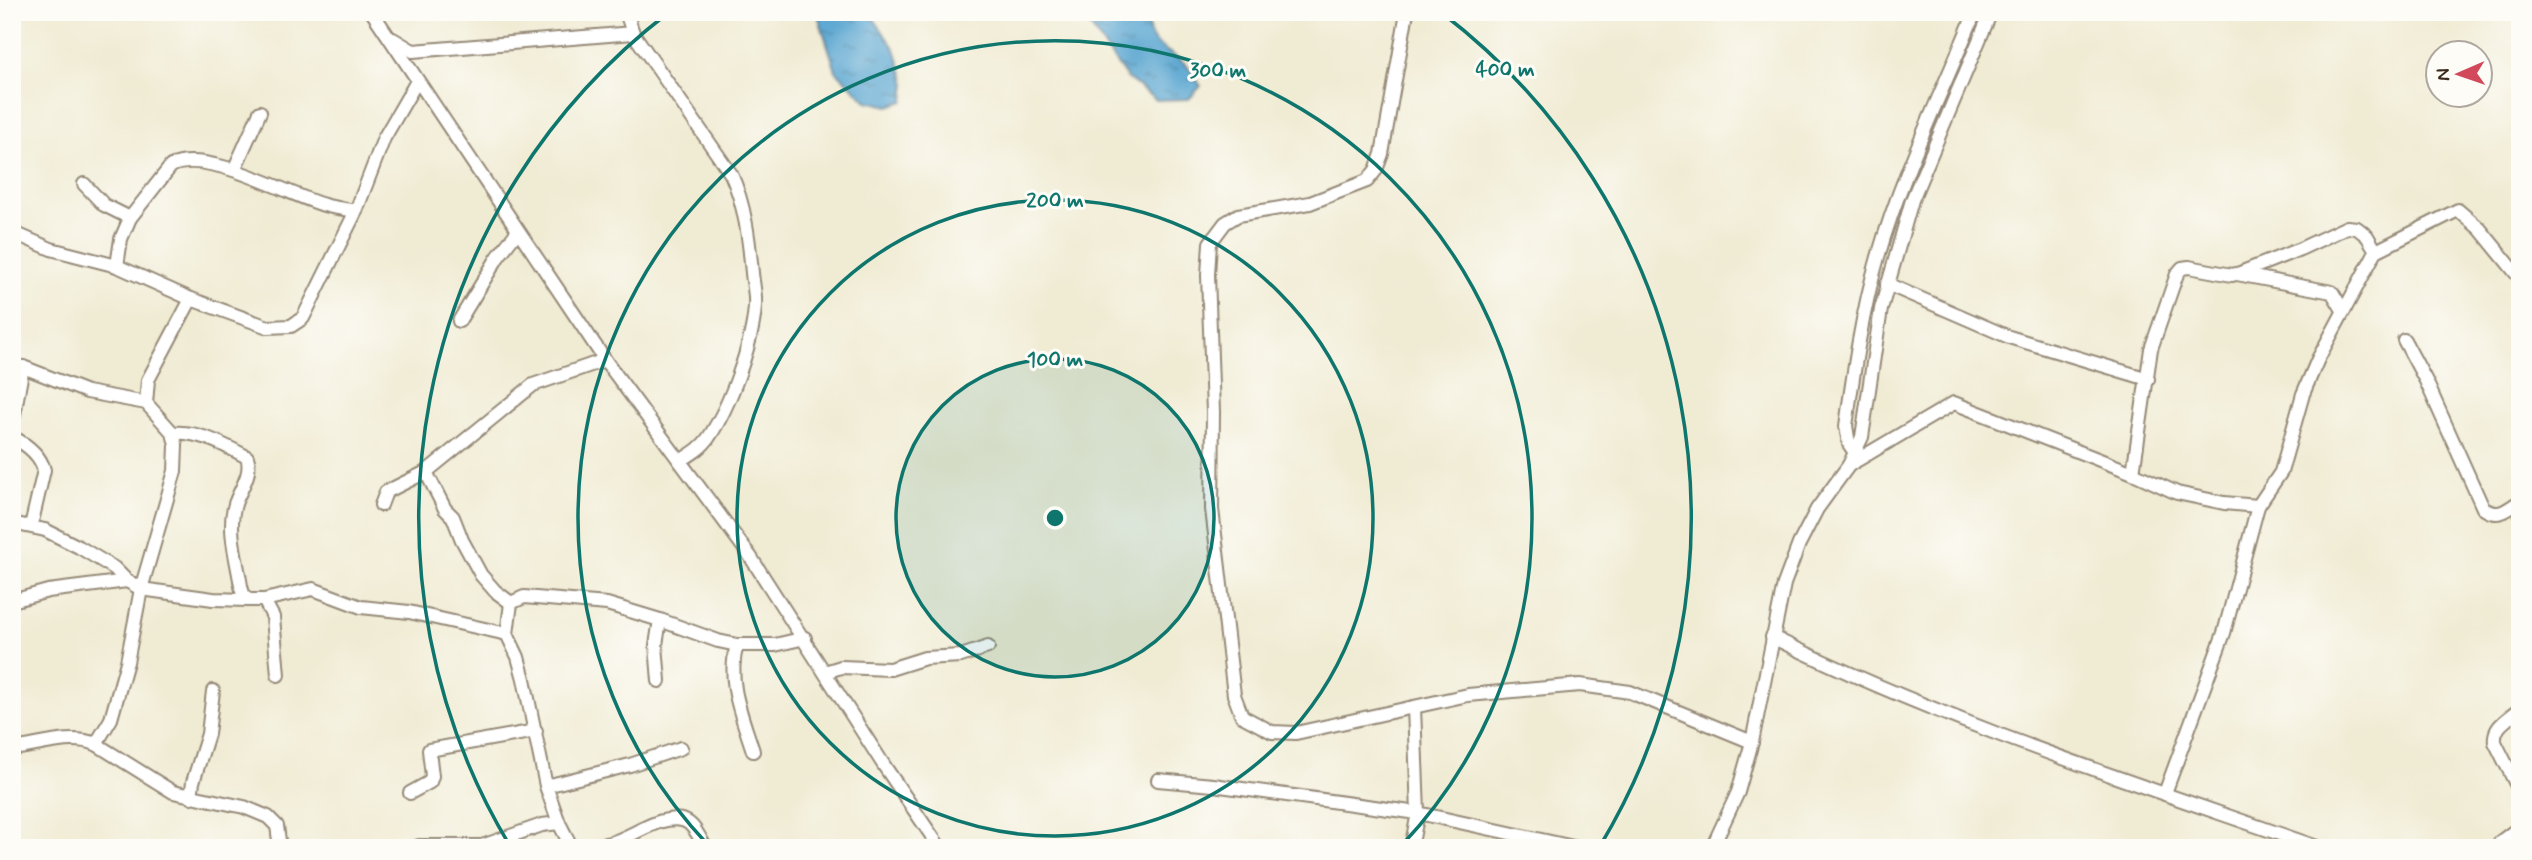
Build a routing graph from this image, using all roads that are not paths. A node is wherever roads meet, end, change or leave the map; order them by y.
1 (372, 12) edge
2 (626, 12) edge
3 (1407, 12) edge
4 (1975, 12) edge
5 (1992, 12) edge
6 (633, 33) junction
7 (386, 34) junction
8 (417, 81) junction
9 (260, 112) dead end
10 (234, 170) junction
11 (84, 184) dead end
12 (356, 211) junction
13 (130, 218) junction
14 (12, 232) edge
15 (517, 232) junction
16 (2376, 251) junction
17 (117, 266) junction
18 (2518, 273) edge
19 (2237, 274) junction
20 (1887, 284) junction
21 (191, 299) junction
22 (2343, 310) junction
23 (459, 321) dead end
24 (2404, 340) dead end
25 (605, 360) junction
26 (18, 367) edge
27 (2148, 379) junction
28 (146, 397) junction
29 (12, 425) edge
30 (173, 433) junction
31 (12, 437) edge
32 (1854, 451) junction
33 (680, 461) junction
34 (1849, 465) junction
35 (426, 472) junction
36 (2133, 473) junction
37 (2520, 501) edge
38 (381, 505) dead end
39 (2258, 506) junction
40 (12, 523) edge
41 (31, 526) junction
42 (127, 582) junction
43 (141, 589) junction
44 (248, 600) junction
45 (264, 600) junction
46 (12, 601) edge
47 (510, 603) junction
48 (660, 620) junction
49 (507, 634) junction
50 (1772, 636) junction
51 (805, 638) junction
52 (737, 645) junction
53 (988, 646) dead end
54 (825, 672) junction
55 (278, 675) dead end
56 (659, 681) dead end
57 (213, 691) dead end
58 (1414, 707) junction
59 (2515, 713) dead end
60 (536, 731) junction
61 (1752, 742) junction
62 (96, 744) junction
63 (681, 748) dead end
64 (12, 749) edge
65 (753, 751) dead end
66 (1158, 780) dead end
67 (546, 786) junction
68 (2520, 792) edge
69 (410, 793) dead end
70 (2165, 793) junction
71 (191, 797) junction
72 (1418, 813) junction
73 (559, 823) junction
74 (2520, 827) edge
75 (2500, 842) dead end
76 (493, 845) edge
77 (419, 846) dead end
78 (280, 848) edge
79 (572, 848) edge
80 (582, 848) edge
81 (706, 848) edge
82 (940, 848) edge
83 (1411, 848) edge
84 (1578, 848) edge
85 (1712, 848) edge
86 (2320, 848) edge

1 - 7 street
2 - 6 street
3 - 58 street
4 - 32 street
5 - 20 street
6 - 7 street
6 - 33 street
7 - 8 street
8 - 12 street
8 - 15 street
9 - 10 street
10 - 12 street
10 - 13 street
11 - 13 street
12 - 21 street
13 - 17 street
14 - 17 street
15 - 23 street
15 - 25 street
16 - 18 street
16 - 19 street
16 - 22 street
17 - 21 street
19 - 22 street
19 - 27 street
20 - 27 street
20 - 32 street
21 - 28 street
22 - 39 street
24 - 37 street
25 - 33 street
25 - 35 street
26 - 28 street
26 - 29 street
27 - 36 street
28 - 30 street
30 - 43 street
30 - 44 street
31 - 41 street
32 - 34 street
33 - 51 street
34 - 36 street
34 - 50 street
35 - 38 street
35 - 47 street
36 - 39 street
39 - 70 street
40 - 41 street
41 - 42 street
42 - 43 street
42 - 46 street
43 - 44 street
43 - 62 street
44 - 45 street
45 - 49 street
45 - 55 street
47 - 48 street
47 - 49 street
48 - 52 street
48 - 56 street
49 - 60 street
50 - 61 street
50 - 70 street
51 - 52 street
51 - 54 street
52 - 65 street
53 - 54 street
54 - 82 street
57 - 71 street
58 - 61 street
58 - 72 street
59 - 68 street
60 - 67 street
60 - 69 street
61 - 85 street
62 - 64 street
62 - 71 street
63 - 67 street
66 - 72 street
67 - 73 street
70 - 86 street
71 - 78 street
72 - 83 street
72 - 84 street
73 - 76 street
73 - 79 street
74 - 75 street
76 - 77 street
80 - 81 street

